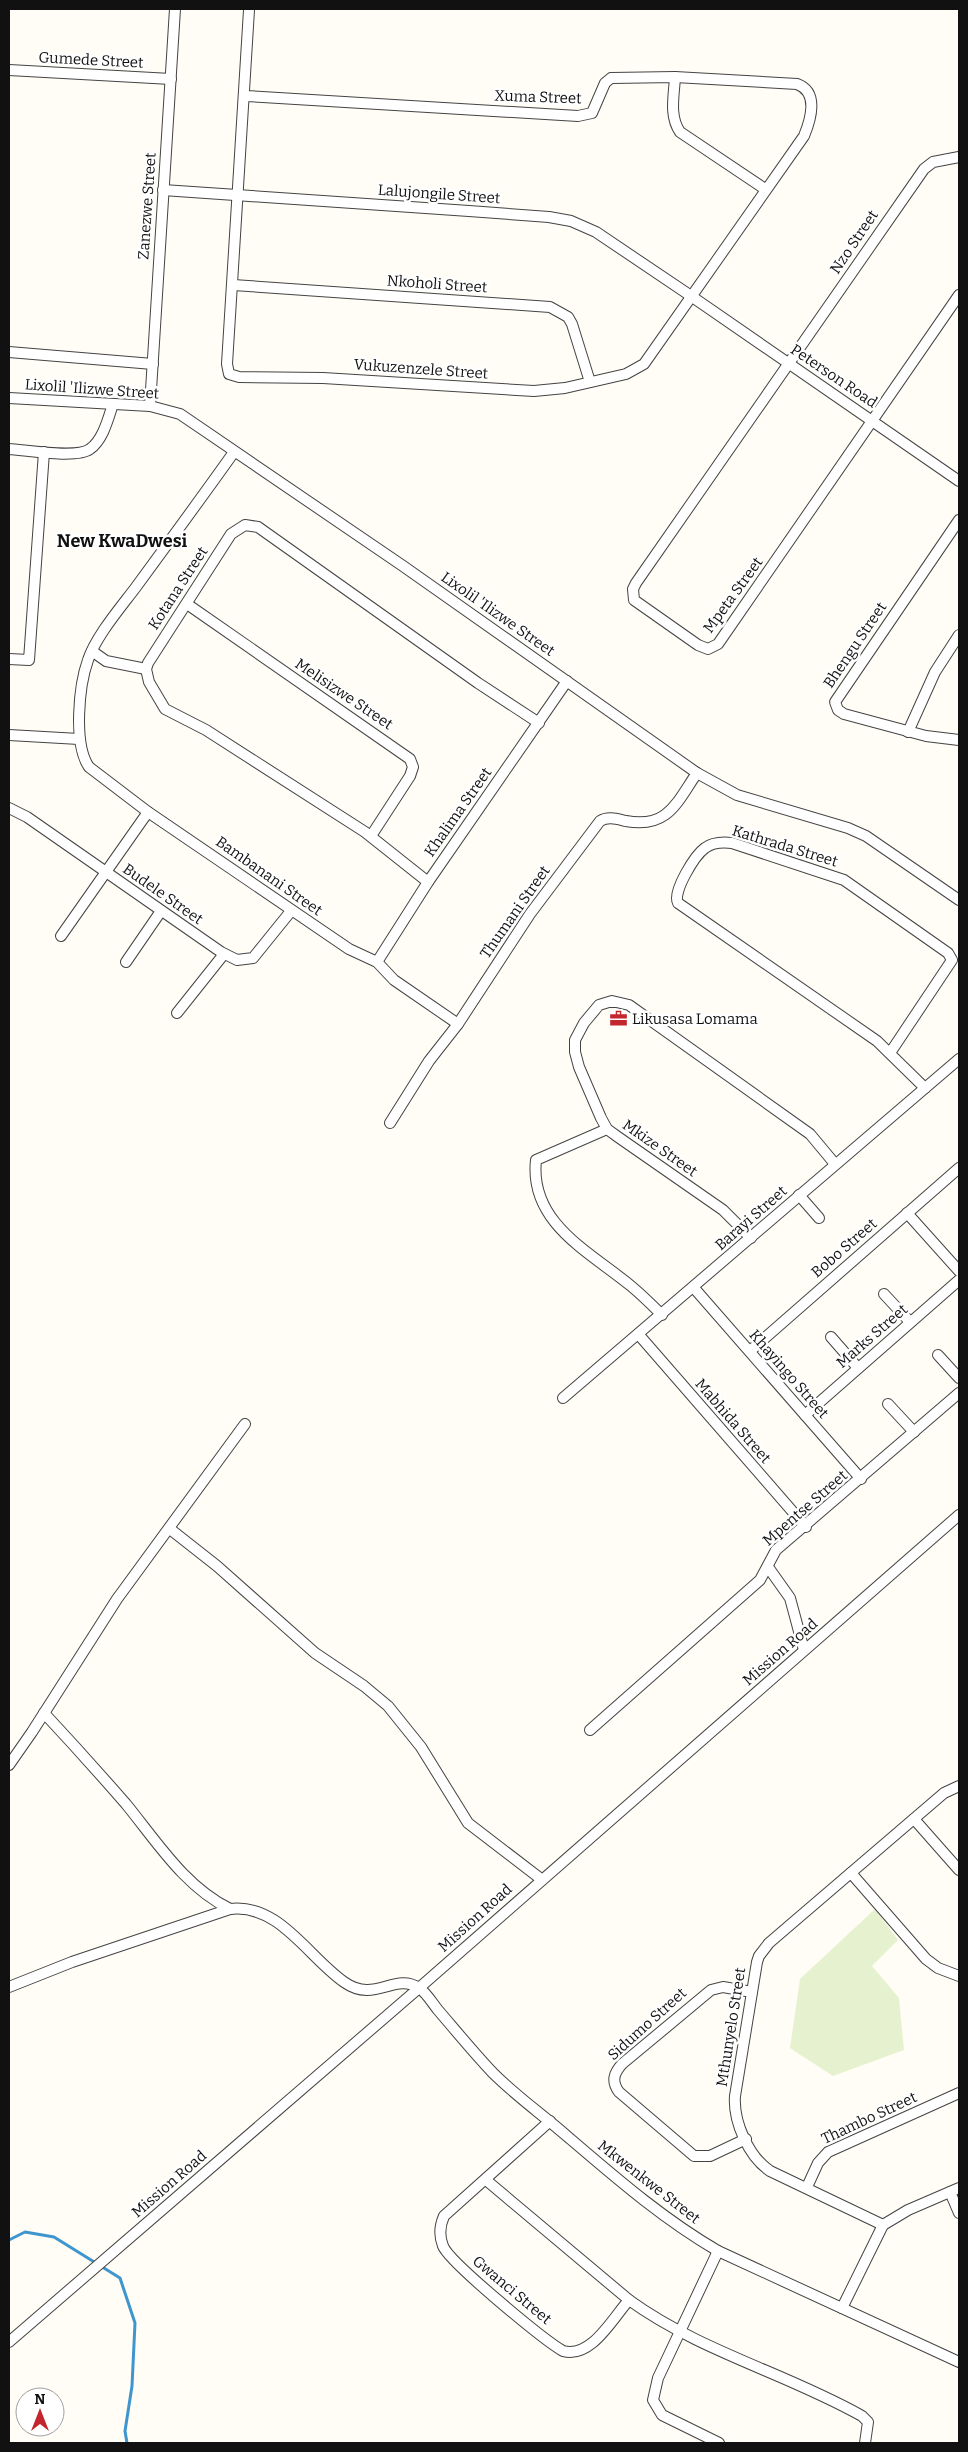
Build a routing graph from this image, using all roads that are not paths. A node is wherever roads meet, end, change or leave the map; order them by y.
1 (175, 9) edge
2 (249, 10) edge
3 (9, 70) edge
4 (674, 77) junction
5 (171, 79) junction
6 (806, 89) joint
7 (246, 96) junction
8 (959, 157) edge
9 (765, 189) junction
10 (163, 190) junction
11 (239, 195) junction
12 (233, 285) junction
13 (959, 295) edge
14 (691, 296) junction
15 (9, 352) edge
16 (788, 363) junction
17 (153, 364) junction
18 (590, 382) junction
19 (9, 398) edge
20 (113, 404) junction
21 (150, 406) junction
22 (872, 420) junction
23 (9, 449) edge
24 (44, 452) junction
25 (234, 452) junction
26 (959, 481) edge
27 (959, 520) edge
28 (186, 604) junction
29 (959, 635) edge
30 (92, 652) junction
31 (9, 659) edge
32 (146, 669) junction
33 (567, 681) junction
34 (538, 722) junction
35 (908, 732) junction
36 (9, 735) edge
37 (79, 740) junction
38 (959, 740) edge
39 (697, 773) junction
40 (9, 808) edge
41 (148, 812) junction
42 (371, 836) junction
43 (107, 873) junction
44 (428, 882) junction
45 (959, 900) edge
46 (161, 911) junction
47 (291, 911) junction
48 (61, 936) dead end
49 (224, 954) junction
50 (126, 962) dead end
51 (377, 962) junction
52 (177, 1013) dead end
53 (458, 1024) junction
54 (890, 1053) junction
55 (959, 1059) edge
56 (925, 1088) junction
57 (390, 1123) dead end
58 (607, 1128) junction
59 (835, 1164) junction
60 (959, 1168) edge
61 (799, 1195) junction
62 (907, 1213) junction
63 (819, 1218) dead end
64 (750, 1238) junction
65 (959, 1271) edge
66 (959, 1280) edge
67 (694, 1288) junction
68 (884, 1294) dead end
69 (662, 1315) junction
70 (910, 1322) junction
71 (639, 1335) junction
72 (831, 1337) dead end
73 (750, 1351) junction
74 (938, 1355) dead end
75 (858, 1368) junction
76 (959, 1378) edge
77 (959, 1393) edge
78 (563, 1398) dead end
79 (888, 1404) dead end
80 (805, 1415) junction
81 (244, 1424) dead end
82 (914, 1432) junction
83 (861, 1479) junction
84 (959, 1515) edge
85 (806, 1527) junction
86 (170, 1529) junction
87 (768, 1567) junction
88 (804, 1650) junction
89 (44, 1713) junction
90 (590, 1730) dead end
91 (9, 1765) edge
92 (959, 1786) edge
93 (914, 1819) junction
94 (959, 1870) edge
95 (851, 1873) junction
96 (541, 1879) junction
97 (230, 1909) junction
98 (959, 1976) edge
99 (9, 1987) edge
100 (419, 1988) junction
101 (752, 1992) junction
102 (959, 2093) edge
103 (550, 2121) junction
104 (746, 2139) junction
105 (486, 2180) junction
106 (807, 2187) junction
107 (954, 2190) edge
108 (959, 2214) edge
109 (883, 2225) junction
110 (718, 2251) junction
111 (628, 2300) junction
112 (842, 2308) junction
113 (680, 2333) junction
114 (9, 2342) edge
115 (959, 2362) edge
116 (719, 2443) edge
117 (865, 2443) edge

1 - 5 street, Zanezwe Street
2 - 7 street, Vukuzenzele Street
3 - 5 street, Gumede Street
4 - 6 street, Xuma Street
4 - 7 street, Xuma Street
4 - 9 street
5 - 10 street, Zanezwe Street
6 - 9 street, Vukuzenzele Street
7 - 11 street, Vukuzenzele Street
8 - 16 street, Nzo Street
9 - 14 street, Vukuzenzele Street
10 - 11 street, Lalujongile Street
10 - 17 street, Zanezwe Street
11 - 12 street, Vukuzenzele Street
11 - 14 street, Lalujongile Street
12 - 18 street, Nkoholi Street
12 - 18 street, Vukuzenzele Street
13 - 22 street
14 - 16 street, Peterson Road
14 - 18 street, Vukuzenzele Street
15 - 17 street
16 - 22 street, Peterson Road
16 - 22 street, Mpeta Street
17 - 21 street, Zanezwe Street
19 - 20 street, Lixolil 'Ilizwe Street
20 - 21 street, Lixolil 'Ilizwe Street
20 - 24 street
21 - 25 street, Lixolil 'Ilizwe Street
22 - 26 street, Peterson Road
23 - 24 street
24 - 31 street
25 - 30 street
25 - 33 street, Lixolil 'Ilizwe Street
27 - 35 street, Bhengu Street
28 - 32 street, Kotana Street
28 - 34 street, Kotana Street
28 - 42 street, Melisizwe Street
29 - 35 street
30 - 32 street
30 - 37 street
32 - 42 street
33 - 34 street, Khalima Street
33 - 39 street, Lixolil 'Ilizwe Street
34 - 44 street, Khalima Street
35 - 38 street, Bhengu Street
36 - 37 street
37 - 41 street, Bambanani Street
39 - 45 street, Lixolil 'Ilizwe Street
39 - 53 street, Thumani Street
40 - 43 street, Budele Street
41 - 43 street
41 - 47 street, Bambanani Street
42 - 44 street
43 - 46 street, Budele Street
43 - 48 street
44 - 51 street, Khalima Street
46 - 49 street, Budele Street
46 - 50 street
47 - 49 street, Budele Street
47 - 51 street, Bambanani Street
49 - 52 street
51 - 53 street, Bambanani Street
53 - 57 street, Thumani Street
54 - 54 street, Kathrada Street
54 - 56 street, Kathrada Street
55 - 56 street, Barayi Street
56 - 59 street, Barayi Street
58 - 59 street, Mkize Street
58 - 64 street, Mkize Street
58 - 69 street
59 - 61 street, Barayi Street
60 - 62 street, Bobo Street
61 - 63 street
61 - 64 street, Barayi Street
62 - 65 street
62 - 73 street, Bobo Street
64 - 67 street, Barayi Street
66 - 70 street, Marks Street
67 - 69 street, Barayi Street
67 - 73 street, Khayingo Street
68 - 70 street
69 - 71 street, Barayi Street
70 - 75 street, Marks Street
71 - 78 street, Barayi Street
71 - 85 street, Mabhida Street
72 - 75 street
73 - 80 street, Khayingo Street
74 - 76 street
75 - 80 street, Marks Street
77 - 82 street, Mpentse Street
79 - 82 street
80 - 83 street, Khayingo Street
81 - 86 street
82 - 83 street, Mpentse Street
83 - 85 street, Mpentse Street
84 - 88 street, Mission Road
85 - 87 street, Mpentse Street
86 - 89 street
86 - 96 street
87 - 88 street
87 - 90 street, Mpentse Street
88 - 96 street, Mission Road
89 - 91 street
89 - 97 street
92 - 93 street, Mthunyelo Street
93 - 94 street
93 - 95 street, Mthunyelo Street
95 - 98 street
95 - 101 street, Mthunyelo Street
96 - 100 street, Mission Road
97 - 99 street
97 - 100 street
100 - 103 street, Mkwenkwe Street
100 - 114 street, Mission Road
101 - 104 street, Mthunyelo Street
101 - 104 street, Sidumo Street
102 - 106 street, Thambo Street
103 - 105 street, Gwanci Street
103 - 110 street, Mkwenkwe Street
104 - 106 street, Mthunyelo Street
105 - 111 street
105 - 111 street, Gwanci Street
106 - 109 street, Mthunyelo Street
107 - 108 street
107 - 109 street
109 - 112 street
110 - 112 street, Mkwenkwe Street
110 - 113 street
111 - 113 street
112 - 115 street, Mkwenkwe Street
113 - 116 street
113 - 117 street

